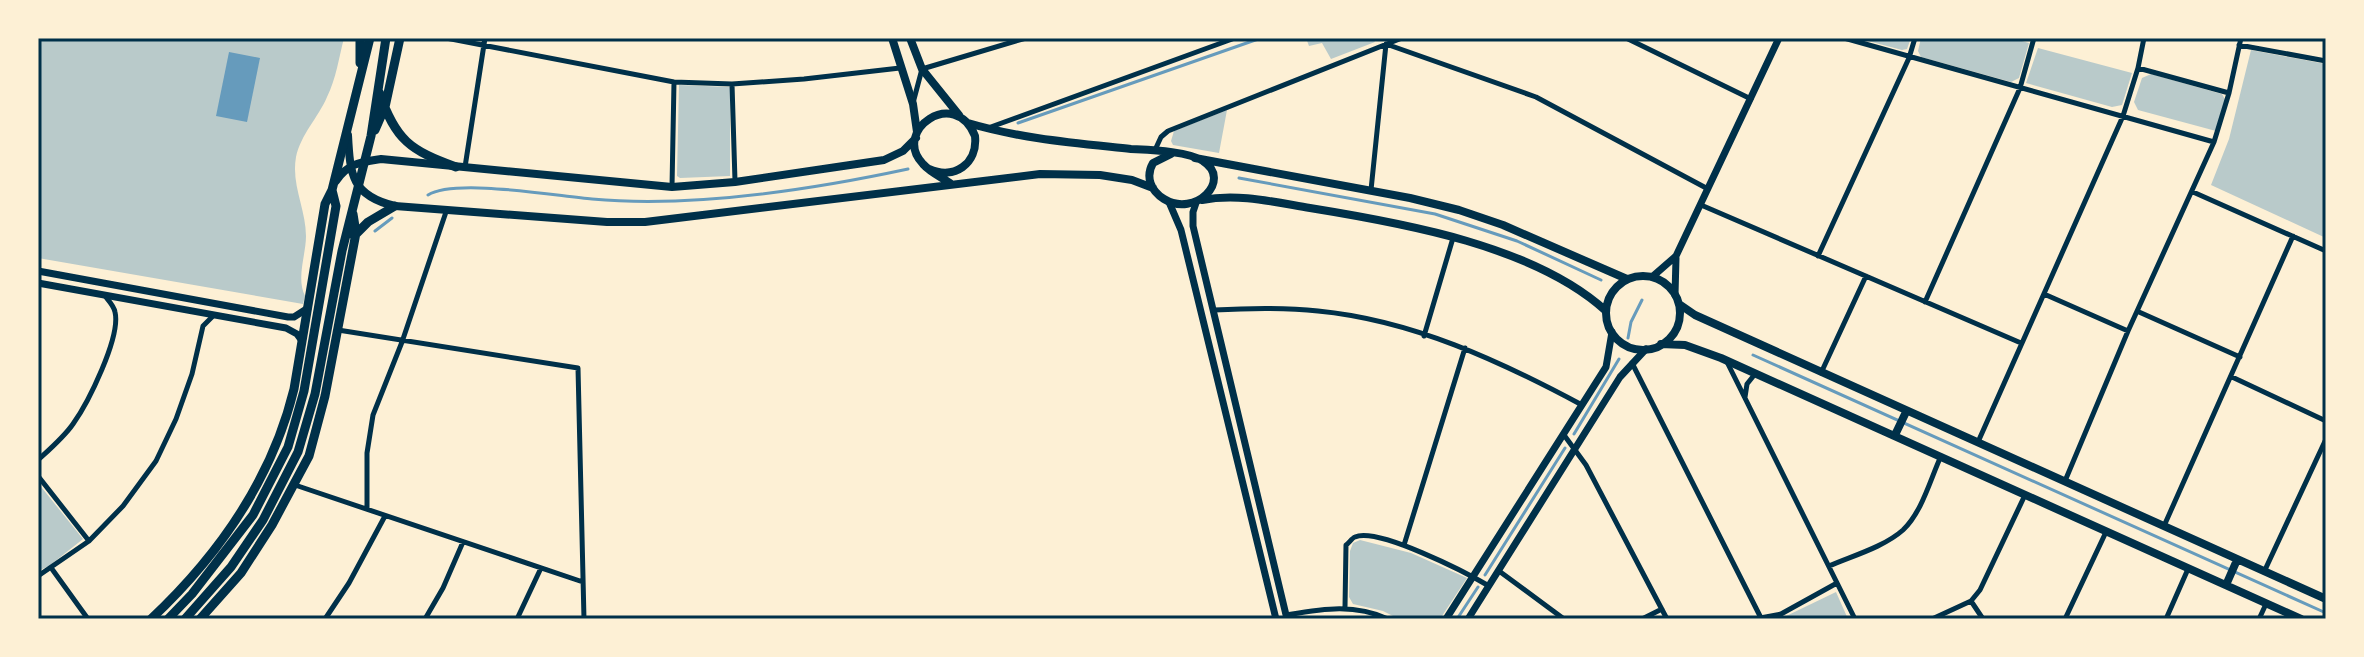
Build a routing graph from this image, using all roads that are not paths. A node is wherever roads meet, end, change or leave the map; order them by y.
1 (360, 38) edge
2 (370, 38) edge
3 (386, 38) edge
4 (400, 38) edge
5 (446, 38) edge
6 (485, 38) edge
7 (892, 38) edge
8 (910, 38) edge
9 (1026, 38) edge
10 (1235, 38) edge
11 (1402, 38) edge
12 (1626, 38) edge
13 (1779, 38) edge
14 (1844, 38) edge
15 (1915, 38) edge
16 (2034, 38) edge
17 (2144, 38) edge
18 (2241, 38) edge
19 (1384, 41) edge
20 (2239, 45) junction
21 (484, 46) junction
22 (1909, 58) junction
23 (2326, 61) edge
24 (900, 68) junction
25 (2138, 68) junction
26 (922, 69) junction
27 (360, 78) junction
28 (674, 82) junction
29 (732, 84) junction
30 (2020, 88) junction
31 (378, 89) junction
32 (2229, 93) junction
33 (1751, 99) junction
34 (913, 104) junction
35 (385, 107) junction
36 (2123, 116) junction
37 (965, 121) junction
38 (347, 127) junction
39 (985, 128) junction
40 (916, 135) junction
41 (371, 136) junction
42 (2214, 142) junction
43 (1155, 151) junction
44 (1171, 154) junction
45 (1195, 158) junction
46 (364, 162) junction
47 (351, 165) junction
48 (967, 165) junction
49 (461, 168) junction
50 (929, 169) junction
51 (735, 182) junction
52 (950, 183) junction
53 (358, 187) junction
54 (672, 187) junction
55 (332, 188) junction
56 (1153, 188) junction
57 (1708, 189) junction
58 (1371, 191) junction
59 (2193, 192) junction
60 (1199, 201) junction
61 (1169, 202) junction
62 (1701, 205) junction
63 (395, 206) junction
64 (352, 208) junction
65 (447, 209) junction
66 (356, 233) junction
67 (2293, 236) junction
68 (1453, 238) junction
69 (342, 251) junction
70 (2326, 251) edge
71 (1676, 256) junction
72 (1818, 256) junction
73 (38, 271) edge
74 (1866, 276) junction
75 (1652, 277) junction
76 (1627, 279) junction
77 (38, 283) edge
78 (2044, 294) junction
79 (1675, 295) junction
80 (105, 296) junction
81 (1925, 302) junction
82 (1679, 304) junction
83 (233, 306) junction
84 (308, 308) junction
85 (1214, 310) junction
86 (1606, 311) junction
87 (2138, 312) junction
88 (214, 315) junction
89 (231, 317) junction
90 (338, 330) junction
91 (2128, 331) junction
92 (1612, 332) junction
93 (1424, 336) junction
94 (302, 341) junction
95 (402, 342) junction
96 (2021, 343) junction
97 (1661, 344) junction
98 (1465, 348) junction
99 (1646, 349) junction
100 (2240, 357) junction
101 (1726, 360) junction
102 (1632, 363) junction
103 (1756, 373) junction
104 (1821, 373) junction
105 (2232, 377) junction
106 (1745, 398) junction
107 (1582, 405) junction
108 (1904, 416) junction
109 (2326, 421) edge
110 (1896, 432) junction
111 (1564, 435) junction
112 (2326, 439) edge
113 (1977, 443) junction
114 (1574, 451) junction
115 (1941, 456) junction
116 (38, 460) edge
117 (38, 476) edge
118 (2065, 482) junction
119 (295, 485) junction
120 (2025, 494) junction
121 (367, 509) junction
122 (385, 516) junction
123 (2163, 527) junction
124 (2106, 531) junction
125 (89, 541) junction
126 (463, 542) junction
127 (1404, 545) junction
128 (2236, 563) junction
129 (1829, 566) junction
130 (541, 568) junction
131 (2189, 568) junction
132 (52, 569) junction
133 (1499, 571) junction
134 (2264, 572) junction
135 (38, 576) edge
136 (1473, 577) junction
137 (2228, 581) junction
138 (583, 582) junction
139 (1837, 583) junction
140 (1490, 587) junction
141 (2326, 599) edge
142 (1971, 601) junction
143 (2266, 604) junction
144 (1345, 607) junction
145 (1662, 609) junction
146 (1286, 617) edge
147 (1757, 618) edge
148 (88, 619) edge
149 (151, 619) edge
150 (168, 619) edge
151 (185, 619) edge
152 (200, 619) edge
153 (325, 619) edge
154 (425, 619) edge
155 (517, 619) edge
156 (584, 619) edge
157 (1276, 619) edge
158 (1388, 619) edge
159 (1446, 619) edge
160 (1468, 619) edge
161 (1564, 619) edge
162 (1642, 619) edge
163 (1667, 619) edge
164 (1855, 619) edge
165 (1932, 619) edge
166 (1983, 619) edge
167 (2065, 619) edge
168 (2166, 619) edge
169 (2259, 619) edge
170 (2301, 619) edge

1 - 27 main road
2 - 27 main road
3 - 31 main road
4 - 35 main road
5 - 21 street
6 - 21 street
7 - 24 main road
8 - 26 main road
9 - 26 street
10 - 39 street
11 - 19 street
12 - 33 street
13 - 33 street
14 - 22 street
15 - 22 street
16 - 30 street
17 - 25 street
18 - 20 street
19 - 43 street
19 - 57 street
19 - 58 street
20 - 23 street
20 - 32 street
21 - 28 street
21 - 49 street
22 - 30 street
22 - 72 street
24 - 29 street
24 - 34 main road
25 - 32 street
25 - 36 street
26 - 34 street
26 - 37 main road
27 - 38 main road
28 - 29 street
28 - 54 street
29 - 51 street
30 - 36 street
30 - 81 street
31 - 35 main road
31 - 41 main road
32 - 42 street
33 - 57 street
34 - 40 main road
35 - 41 main road
35 - 49 main road
36 - 42 street
36 - 78 street
37 - 39 main road
37 - 40 main road
37 - 48 main road
38 - 47 main road
38 - 55 main road
39 - 43 main road
40 - 50 main road
40 - 51 main road
41 - 46 main road
42 - 59 street
43 - 44 main road
44 - 45 main road
44 - 56 main road
45 - 58 main road
45 - 60 main road
46 - 47 main road
46 - 49 main road
46 - 53 main road
47 - 53 main road
47 - 55 main road
48 - 50 main road
48 - 52 main road
49 - 54 main road
50 - 52 main road
51 - 54 main road
52 - 56 main road
52 - 65 main road
53 - 63 main road
53 - 64 main road
55 - 84 main road
55 - 150 main road
56 - 61 main road
57 - 62 street
58 - 76 main road
59 - 67 street
59 - 87 street
60 - 61 main road
60 - 68 main road
60 - 85 street
61 - 157 street
62 - 71 street
62 - 72 street
63 - 65 main road
63 - 66 main road
64 - 66 main road
64 - 69 main road
65 - 95 street
66 - 69 main road
66 - 90 main road
67 - 70 street
67 - 100 street
68 - 86 main road
68 - 93 street
69 - 151 main road
71 - 75 street
71 - 79 street
72 - 74 street
73 - 83 street
74 - 81 street
74 - 104 street
75 - 76 main road
75 - 79 main road
76 - 86 main road
77 - 80 street
78 - 91 street
78 - 96 street
79 - 82 main road
80 - 88 street
80 - 116 street
81 - 96 street
82 - 97 main road
82 - 104 main road
83 - 84 street
83 - 89 street
84 - 94 main road
85 - 93 street
85 - 146 street
86 - 92 main road
87 - 91 street
87 - 100 street
88 - 89 street
88 - 125 street
89 - 94 street
90 - 95 street
90 - 119 main road
91 - 118 street
92 - 99 main road
92 - 107 street
93 - 98 street
94 - 149 main road
95 - 121 street
95 - 138 street
96 - 113 street
97 - 99 main road
97 - 101 main road
98 - 107 street
98 - 127 street
99 - 102 street
100 - 105 street
101 - 103 main road
101 - 106 street
102 - 114 street
102 - 147 street
103 - 106 street
103 - 110 main road
104 - 108 main road
105 - 109 street
105 - 123 street
106 - 129 street
107 - 111 street
108 - 110 main road
108 - 113 main road
110 - 115 main road
111 - 114 street
111 - 136 street
112 - 134 street
113 - 118 main road
114 - 133 street
114 - 145 street
115 - 120 main road
115 - 129 street
117 - 125 street
118 - 123 main road
119 - 121 street
119 - 152 main road
120 - 124 main road
120 - 142 street
121 - 122 street
122 - 126 street
122 - 153 street
123 - 128 main road
124 - 131 main road
124 - 167 street
125 - 132 street
126 - 130 street
126 - 154 street
127 - 136 street
127 - 144 street
128 - 134 main road
128 - 137 main road
129 - 139 street
130 - 138 street
130 - 155 street
131 - 137 main road
131 - 168 street
132 - 135 street
132 - 148 street
133 - 140 street
133 - 161 street
134 - 141 main road
136 - 140 street
136 - 159 street
137 - 143 main road
138 - 156 street
139 - 147 street
139 - 164 street
140 - 160 street
142 - 165 street
142 - 166 street
143 - 169 street
143 - 170 main road
144 - 146 street
144 - 158 street
145 - 162 street
145 - 163 street

